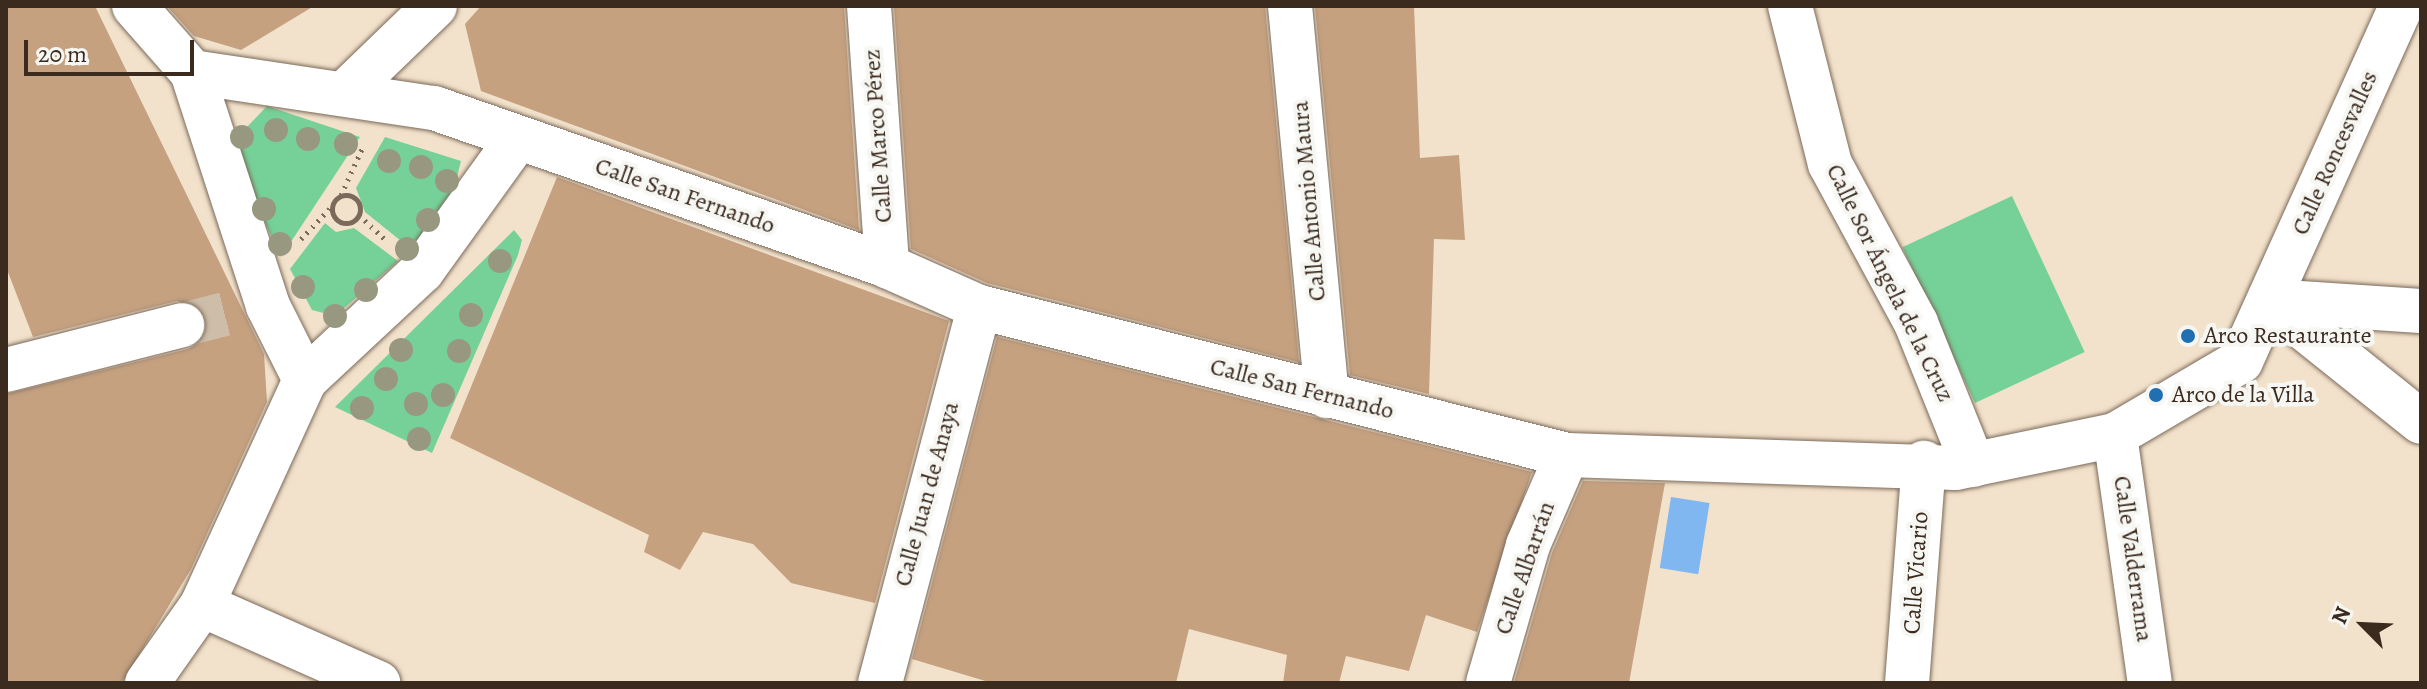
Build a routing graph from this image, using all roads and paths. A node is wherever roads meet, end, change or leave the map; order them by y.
1 (134, 6) edge
2 (435, 6) edge
3 (869, 6) edge
4 (1290, 6) edge
5 (1790, 6) edge
6 (2401, 6) edge
7 (192, 72) junction
8 (348, 90) junction
9 (518, 138) junction
10 (346, 194) joint
11 (887, 266) junction
12 (2270, 301) junction
13 (979, 307) junction
14 (2421, 311) edge
15 (182, 325) tunnel mouth
16 (6, 370) edge
17 (305, 380) junction
18 (1327, 396) junction
19 (2421, 422) edge
20 (2115, 435) junction
21 (1567, 455) junction
22 (1924, 463) junction
23 (1973, 465) junction
24 (202, 605) junction
25 (147, 683) edge
26 (378, 683) edge
27 (880, 683) edge
28 (1488, 683) edge
29 (1907, 683) edge
30 (2150, 683) edge

1 - 7 street
2 - 8 street
3 - 11 street, Calle Marco Pérez
4 - 18 street, Calle Antonio Maura
5 - 23 street, Calle Sor Ángela de la Cruz
6 - 12 street, Calle Roncesvalles
7 - 8 street, Calle San Fernando
7 - 17 street
8 - 9 street, Calle San Fernando
9 - 11 street, Calle San Fernando
9 - 17 street
10 - 10 path
11 - 13 street, Calle San Fernando
12 - 14 street
12 - 19 street
12 - 20 street, Calle Roncesvalles
13 - 18 street, Calle San Fernando
13 - 27 street, Calle Juan de Anaya
15 - 16 street
17 - 24 street
18 - 21 street, Calle San Fernando
20 - 23 street, Calle San Fernando
20 - 30 street, Calle Valderrama
21 - 22 street, Calle San Fernando
21 - 28 street, Calle Albarrán
22 - 23 street, Calle San Fernando
22 - 29 street, Calle Vicario
24 - 25 street
24 - 26 street

